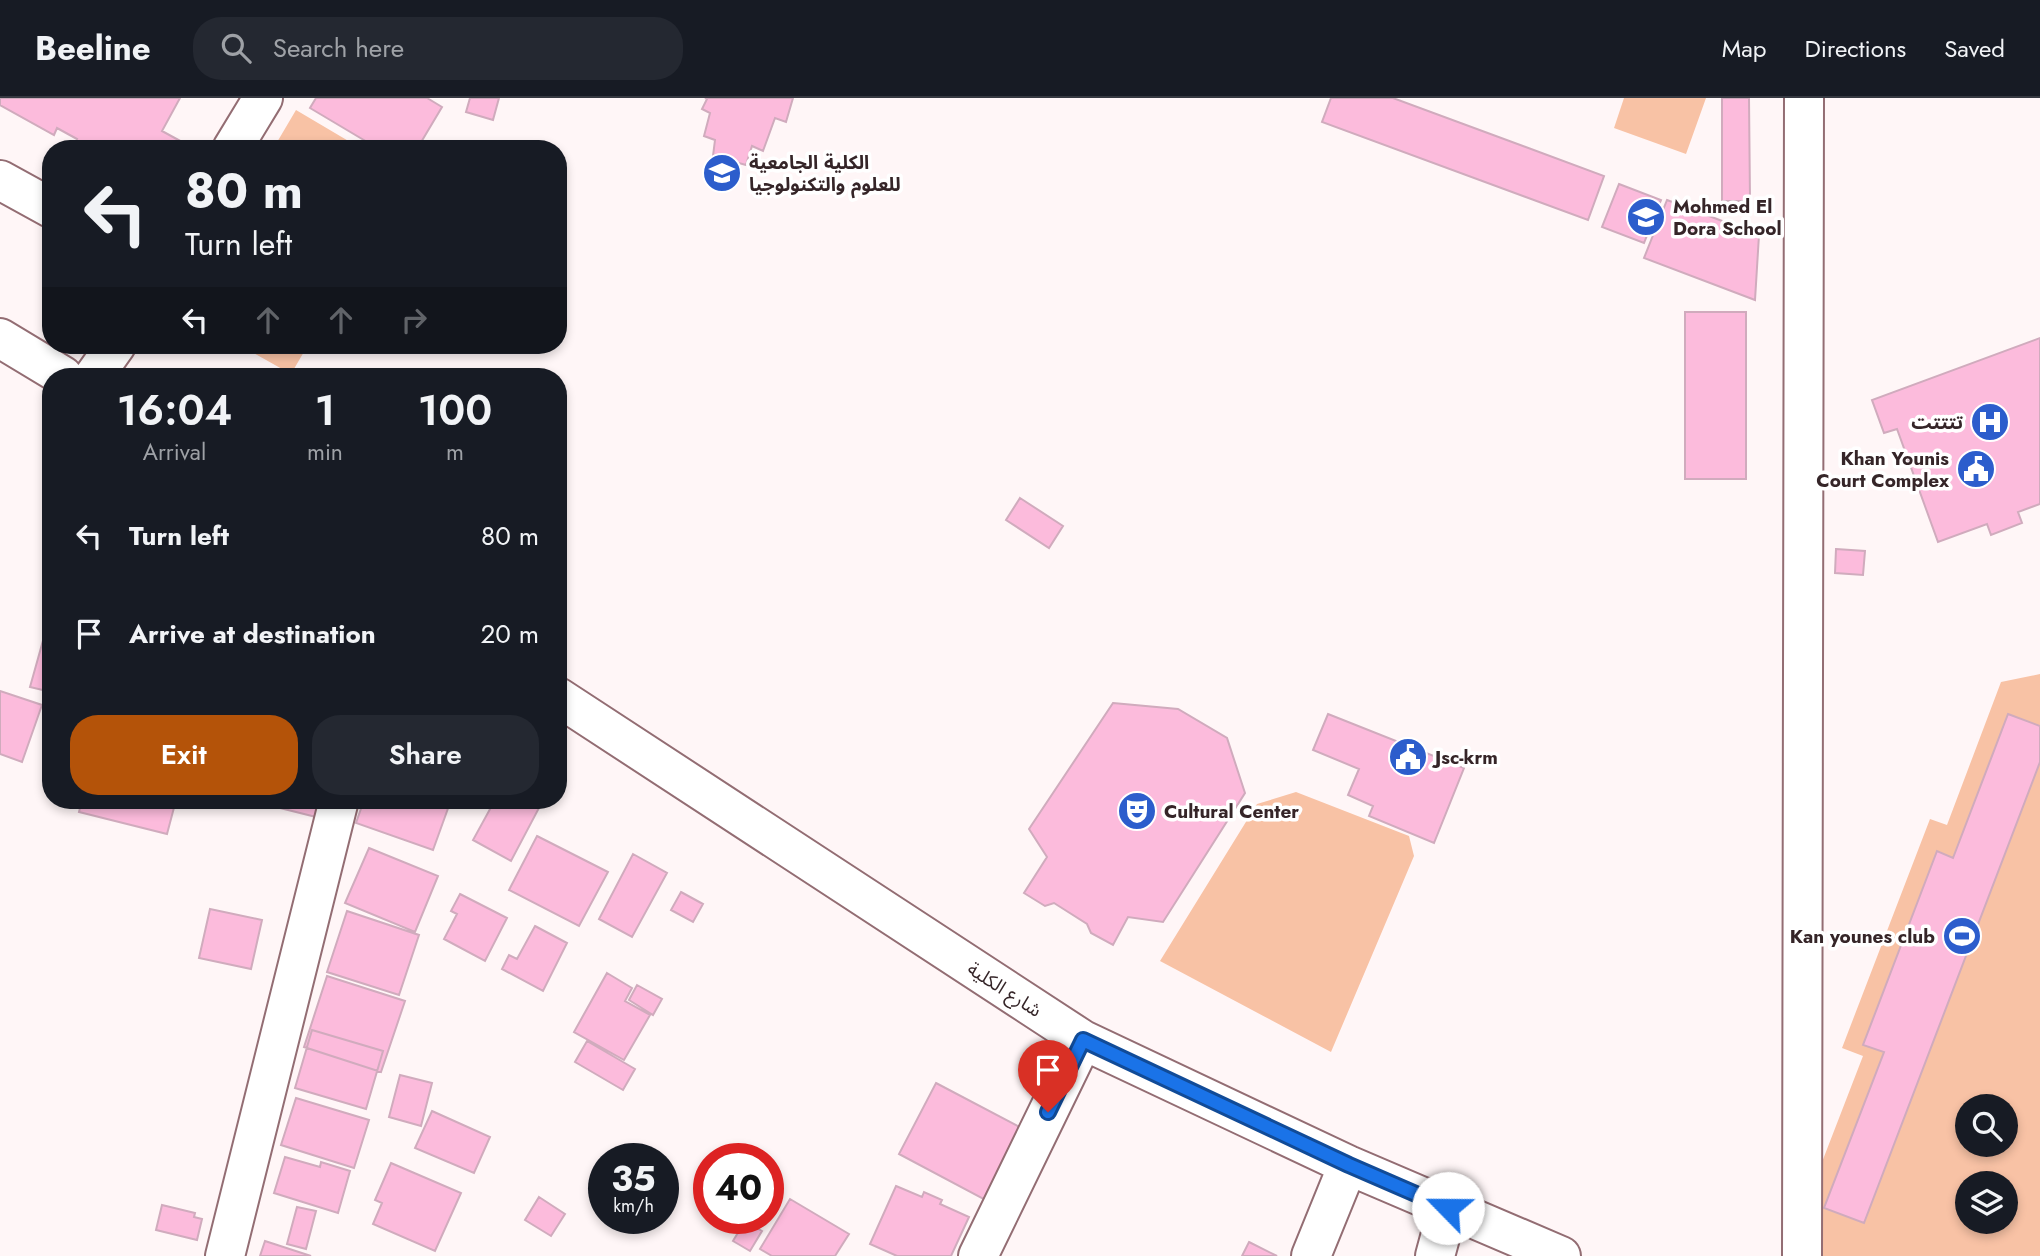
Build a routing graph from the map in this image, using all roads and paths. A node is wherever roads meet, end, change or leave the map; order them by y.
1 (263, 98) edge
2 (1804, 98) edge
3 (237, 140) edge
4 (0, 180) edge
5 (42, 203) edge
6 (0, 338) edge
7 (51, 368) edge
8 (567, 703) edge
9 (337, 809) edge
10 (1083, 1040) junction
11 (1349, 1165) junction
12 (1448, 1208) junction
13 (225, 1256) edge
14 (978, 1256) edge
15 (1311, 1256) edge
16 (1435, 1256) edge
17 (1561, 1256) edge
18 (1802, 1256) edge

1 - 3 street
2 - 18 street
4 - 5 street
6 - 7 street
8 - 10 street, شارع الكلية
9 - 13 street
10 - 11 street, شارع الكلية
10 - 14 street
11 - 12 street, شارع الكلية
11 - 15 street
12 - 16 street
12 - 17 street, شارع الكلية

